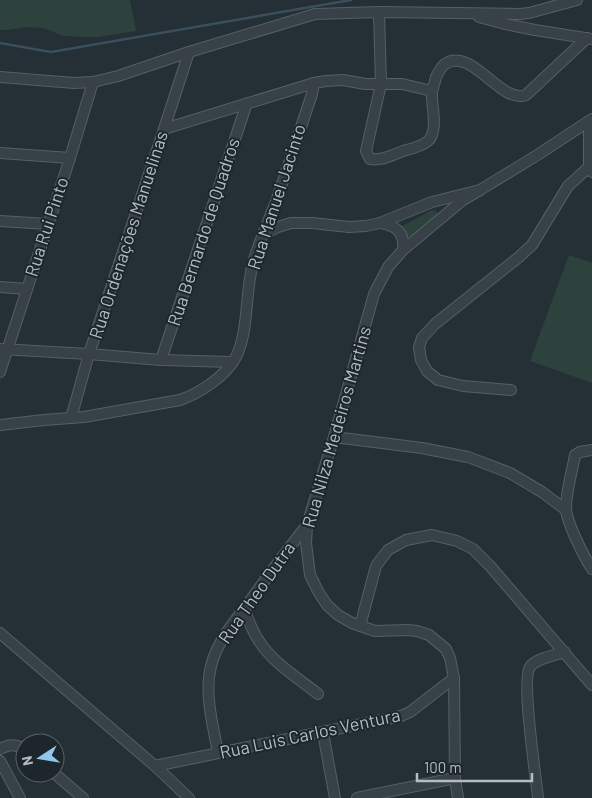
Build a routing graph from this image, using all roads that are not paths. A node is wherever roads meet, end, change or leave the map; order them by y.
1 (577, 0) edge
2 (379, 12) junction
3 (466, 13) junction
4 (590, 38) edge
5 (189, 52) junction
6 (0, 77) edge
7 (93, 82) junction
8 (314, 83) junction
9 (381, 84) junction
10 (432, 91) junction
11 (247, 104) junction
12 (590, 120) edge
13 (164, 129) junction
14 (0, 153) edge
15 (70, 158) junction
16 (590, 170) edge
17 (480, 190) junction
18 (0, 221) edge
19 (380, 223) junction
20 (48, 224) junction
21 (264, 234) junction
22 (403, 250) junction
23 (0, 287) edge
24 (27, 289) junction
25 (4, 350) edge
26 (89, 354) junction
27 (161, 360) junction
28 (232, 362) junction
29 (0, 372) edge
30 (511, 390) dead end
31 (71, 418) junction
32 (0, 425) edge
33 (334, 437) junction
34 (592, 450) edge
35 (566, 510) junction
36 (307, 525) junction
37 (592, 569) edge
38 (244, 608) junction
39 (360, 626) junction
40 (0, 633) edge
41 (565, 652) junction
42 (454, 678) junction
43 (592, 685) edge
44 (318, 694) dead end
45 (323, 733) junction
46 (15, 744) edge
47 (0, 749) edge
48 (218, 753) junction
49 (0, 761) edge
50 (154, 766) junction
51 (455, 778) junction
52 (65, 782) edge
53 (20, 798) edge
54 (83, 798) edge
55 (189, 798) edge
56 (335, 798) edge
57 (357, 798) edge
58 (458, 798) edge
59 (538, 798) edge

1 - 3 street
2 - 3 street
2 - 5 street
2 - 9 street
3 - 4 street
4 - 10 street
5 - 7 street
5 - 13 street, Rua Ordenações Manuelinas
6 - 7 street
7 - 15 street, Rua Rui Pinto
8 - 9 street
8 - 11 street
8 - 21 street, Rua Manuel Jacinto
9 - 10 street
9 - 10 street
11 - 13 street
11 - 27 street, Rua Bernardo de Quadros
12 - 16 street
12 - 17 street, Rua Nilza Medeiros Martins
13 - 26 street, Rua Ordenações Manuelinas
14 - 15 street
15 - 20 street, Rua Rui Pinto
16 - 30 street
17 - 19 street
17 - 22 street, Rua Nilza Medeiros Martins
18 - 20 street
19 - 21 street
19 - 22 street
20 - 24 street, Rua Rui Pinto
21 - 28 street, Rua Manuel Jacinto
22 - 33 street, Rua Nilza Medeiros Martins
23 - 24 street
24 - 25 street, Rua Rui Pinto
25 - 26 street
25 - 29 street, Rua Rui Pinto
26 - 27 street
26 - 31 street, Rua Ordenações Manuelinas
27 - 28 street
28 - 31 street, Rua Manuel Jacinto
31 - 32 street, Rua Manuel Jacinto
33 - 35 street
33 - 36 street, Rua Nilza Medeiros Martins
34 - 35 street
35 - 37 street
36 - 38 street, Rua Theo Dutra
36 - 39 street, Rua Nilza Medeiros Martins
38 - 44 street
38 - 48 street, Rua Theo Dutra
39 - 41 street
39 - 42 street, Rua Nilza Medeiros Martins
40 - 50 street
41 - 43 street
41 - 59 street
42 - 45 street, Rua Luis Carlos Ventura
42 - 51 street, Rua Nilza Medeiros Martins
45 - 48 street, Rua Luis Carlos Ventura
45 - 56 street
46 - 47 street
48 - 50 street, Rua Luis Carlos Ventura
49 - 53 street
50 - 55 street
51 - 57 street
51 - 58 street, Rua Nilza Medeiros Martins
52 - 54 street

